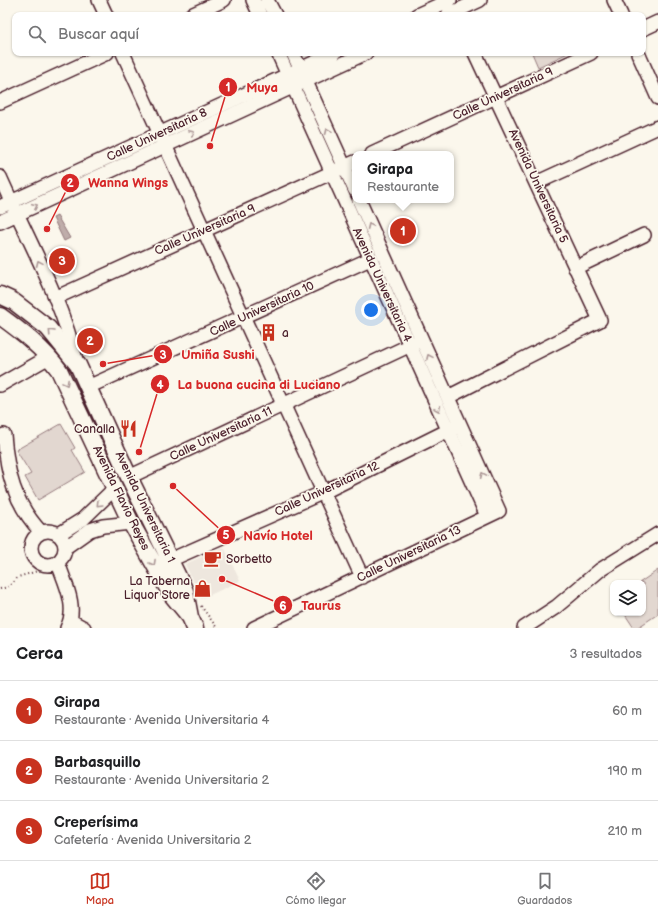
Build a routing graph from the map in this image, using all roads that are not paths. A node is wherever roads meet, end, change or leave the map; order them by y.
1 (99, 0) edge
2 (224, 0) edge
3 (253, 0) edge
4 (267, 0) edge
5 (480, 0) edge
6 (614, 0) edge
7 (451, 7) edge
8 (105, 12) edge
9 (198, 12) edge
10 (259, 12) edge
11 (273, 12) edge
12 (430, 12) edge
13 (620, 12) edge
14 (658, 22) edge
15 (646, 28) edge
16 (101, 56) edge
17 (124, 56) edge
18 (279, 56) edge
19 (294, 56) edge
20 (331, 56) edge
21 (357, 56) edge
22 (476, 56) edge
23 (585, 56) edge
24 (639, 56) edge
25 (303, 75) junction
26 (291, 81) junction
27 (497, 97) junction
28 (658, 98) edge
29 (0, 102) edge
30 (658, 127) edge
31 (163, 140) junction
32 (379, 151) edge
33 (350, 164) edge
34 (92, 172) junction
35 (331, 172) junction
36 (352, 174) edge
37 (0, 177) edge
38 (536, 183) junction
39 (360, 203) edge
40 (6, 204) edge
41 (17, 214) junction
42 (0, 222) edge
43 (204, 230) junction
44 (644, 235) dead end
45 (378, 243) junction
46 (368, 254) junction
47 (575, 268) junction
48 (0, 295) edge
49 (55, 298) junction
50 (0, 316) edge
51 (242, 318) junction
52 (416, 343) junction
53 (49, 357) junction
54 (78, 365) junction
55 (0, 385) edge
56 (88, 387) junction
57 (448, 397) junction
58 (284, 405) junction
59 (460, 425) junction
60 (448, 431) junction
61 (4, 434) dead end
62 (4, 474) edge
63 (129, 477) junction
64 (114, 489) junction
65 (324, 492) junction
66 (493, 513) junction
67 (131, 523) junction
68 (87, 524) junction
69 (41, 532) junction
70 (59, 534) junction
71 (658, 534) edge
72 (66, 547) junction
73 (170, 560) junction
74 (58, 562) junction
75 (362, 577) junction
76 (192, 623) edge
77 (69, 624) edge
78 (84, 628) edge
79 (254, 628) edge
80 (524, 628) edge

1 - 8 street
2 - 9 street
3 - 10 street
4 - 11 street
5 - 7 street
6 - 13 street
7 - 12 street
14 - 15 street
16 - 29 street
17 - 31 street
18 - 26 street, Avenida Universitaria 4
19 - 25 street
20 - 25 street, Calle Universitaria 8
21 - 25 street, Calle Universitaria 8
22 - 27 street, Avenida Universitaria 5
23 - 27 street, Calle Universitaria 9
24 - 28 street
25 - 26 street, Calle Universitaria 8
33 -> 25 street
26 - 31 street, Calle Universitaria 8
26 - 35 street, Avenida Universitaria 4
27 - 32 street, Calle Universitaria 9
27 - 38 street, Avenida Universitaria 5
30 - 38 street
31 - 34 street, Calle Universitaria 8
31 - 43 street
33 - 35 street, Calle Universitaria 9
33 - 36 street
34 - 40 street, Calle Universitaria 8
41 -> 34 street, Calle Universitaria 8
35 - 43 street, Calle Universitaria 9
35 - 46 street, Avenida Universitaria 4
37 - 40 street
38 - 47 street, Avenida Universitaria 5
45 -> 39 street, Avenida Universitaria 4
40 - 41 street
41 - 42 street, Calle Universitaria 8
49 -> 41 street
43 - 49 street, Calle Universitaria 9
43 - 51 street
44 - 47 street
45 - 46 street, Calle Universitaria 10
45 - 52 street, Avenida Universitaria 4
46 - 51 street, Calle Universitaria 10
46 - 52 street, Avenida Universitaria 4
47 - 57 street, Avenida Universitaria 5
54 -> 48 main road, Avenida Universitaria 1
49 - 54 street
50 - 53 main road, Avenida Flavio Reyes
51 - 56 street, Calle Universitaria 10
51 - 58 street
57 -> 52 street, Avenida Universitaria 4
52 - 58 street, Calle Universitaria 11
52 -> 60 street, Avenida Universitaria 4
53 - 55 street
53 -> 64 main road, Avenida Flavio Reyes
54 - 56 main road, Avenida Universitaria 1
56 - 63 main road, Avenida Universitaria 1
57 - 59 street, Avenida Universitaria 4
58 - 63 street, Calle Universitaria 11
58 - 65 street
59 - 60 street, Calle Universitaria 12
66 -> 59 street, Avenida Universitaria 4
60 - 65 street, Calle Universitaria 12
60 - 66 street, Avenida Universitaria 4
61 - 62 street
62 - 69 street
63 - 73 main road, Avenida Universitaria 1
64 - 67 main road, Avenida Flavio Reyes
64 -> 68 street
65 - 73 street, Calle Universitaria 12
65 - 75 street
66 - 75 street, Calle Universitaria 13
67 - 68 street
67 -> 76 main road, Avenida Flavio Reyes
68 - 70 street
68 - 72 street
69 - 70 street
69 - 74 street
70 - 72 street
71 - 80 street
72 - 74 street
73 - 76 main road, Avenida Universitaria 1
74 - 77 street
75 - 79 street, Calle Universitaria 13
77 - 78 street

